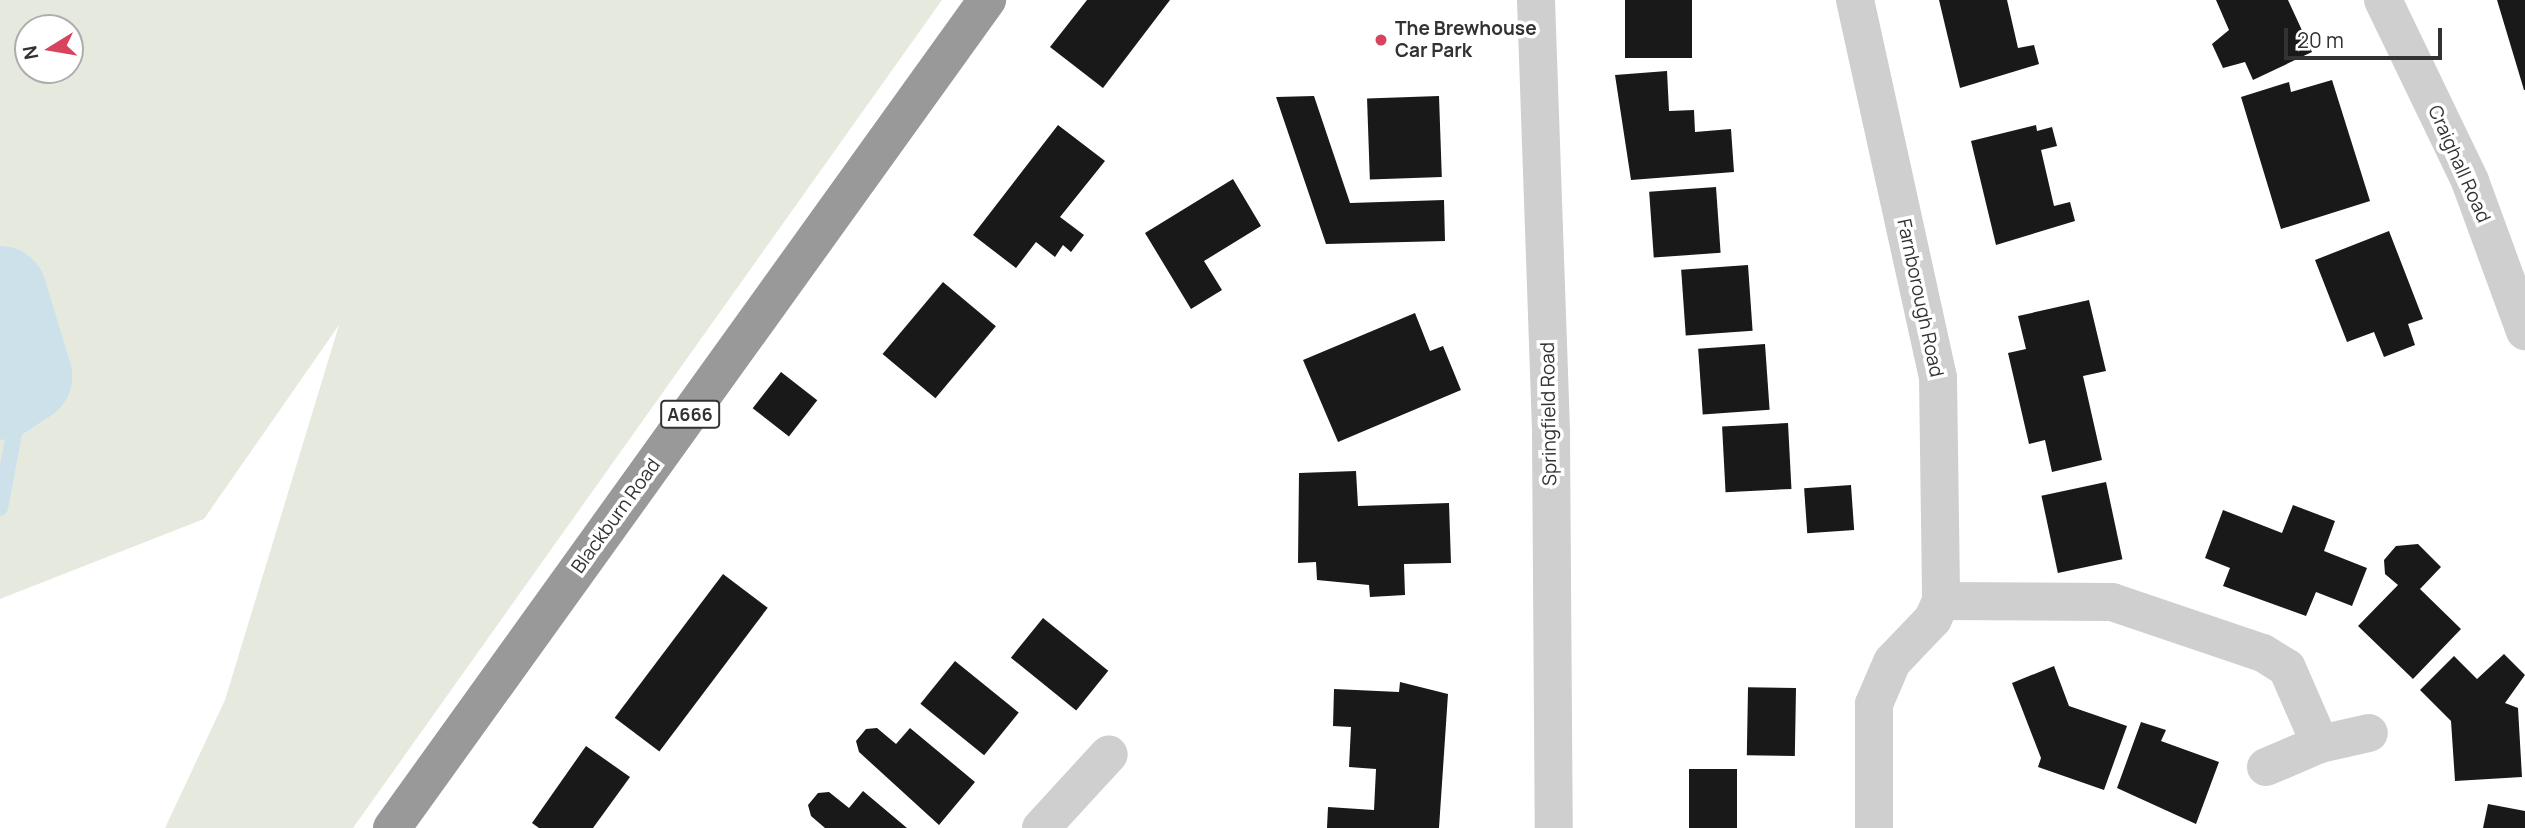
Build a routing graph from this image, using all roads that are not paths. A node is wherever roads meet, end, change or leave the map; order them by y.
1 (987, 0) edge
2 (1536, 0) edge
3 (1855, 0) edge
4 (2384, 0) edge
5 (2525, 331) edge
6 (1941, 601) junction
7 (2369, 733) dead end
8 (2320, 744) junction
9 (1109, 754) dead end
10 (2266, 768) dead end
11 (392, 828) edge
12 (1041, 828) edge
13 (1554, 828) edge
14 (1874, 828) edge

1 - 11 highway, Blackburn Road / A666
2 - 13 street, Springfield Road
3 - 6 street, Farnborough Road
4 - 5 street, Craighall Road
6 - 8 street
6 - 14 street
7 - 8 street
8 - 10 street
9 - 12 street

